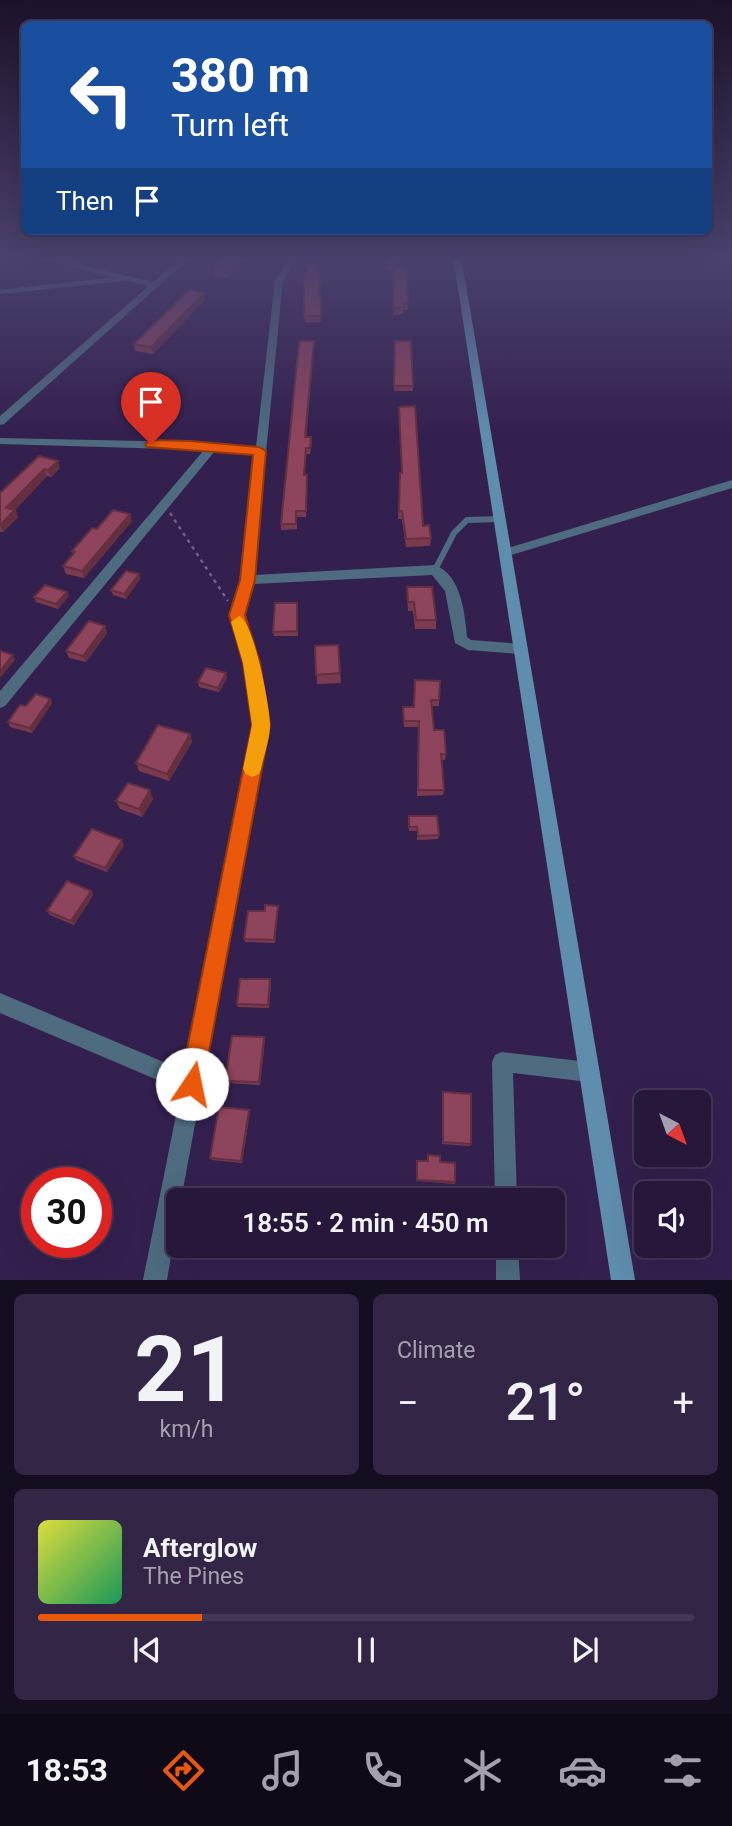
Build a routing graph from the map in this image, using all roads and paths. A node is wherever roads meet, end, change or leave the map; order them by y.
1 (119, 316) edge
2 (275, 316) edge
3 (467, 316) edge
4 (0, 422) edge
5 (0, 441) edge
6 (212, 447) junction
7 (259, 451) junction
8 (732, 484) edge
9 (165, 505) junction
10 (500, 519) junction
11 (505, 552) junction
12 (435, 570) junction
13 (247, 580) junction
14 (237, 615) junction
15 (521, 649) junction
16 (0, 702) edge
17 (0, 1003) edge
18 (589, 1072) junction
19 (192, 1084) junction
20 (506, 1188) edge
21 (507, 1258) edge
22 (155, 1280) edge
23 (508, 1280) edge
24 (623, 1280) edge

1 - 4 street
2 - 7 street
3 - 10 main road
5 - 6 street
6 - 7 street
6 - 9 street
7 - 13 street
8 - 11 street
9 - 14 path
9 - 16 street
10 - 11 main road
10 - 12 lane
11 - 15 main road
12 - 13 street
12 - 15 street
13 - 14 street
14 - 19 street
15 - 18 main road
17 - 19 street
18 - 20 street
18 - 24 main road
19 - 22 street
21 - 23 street

